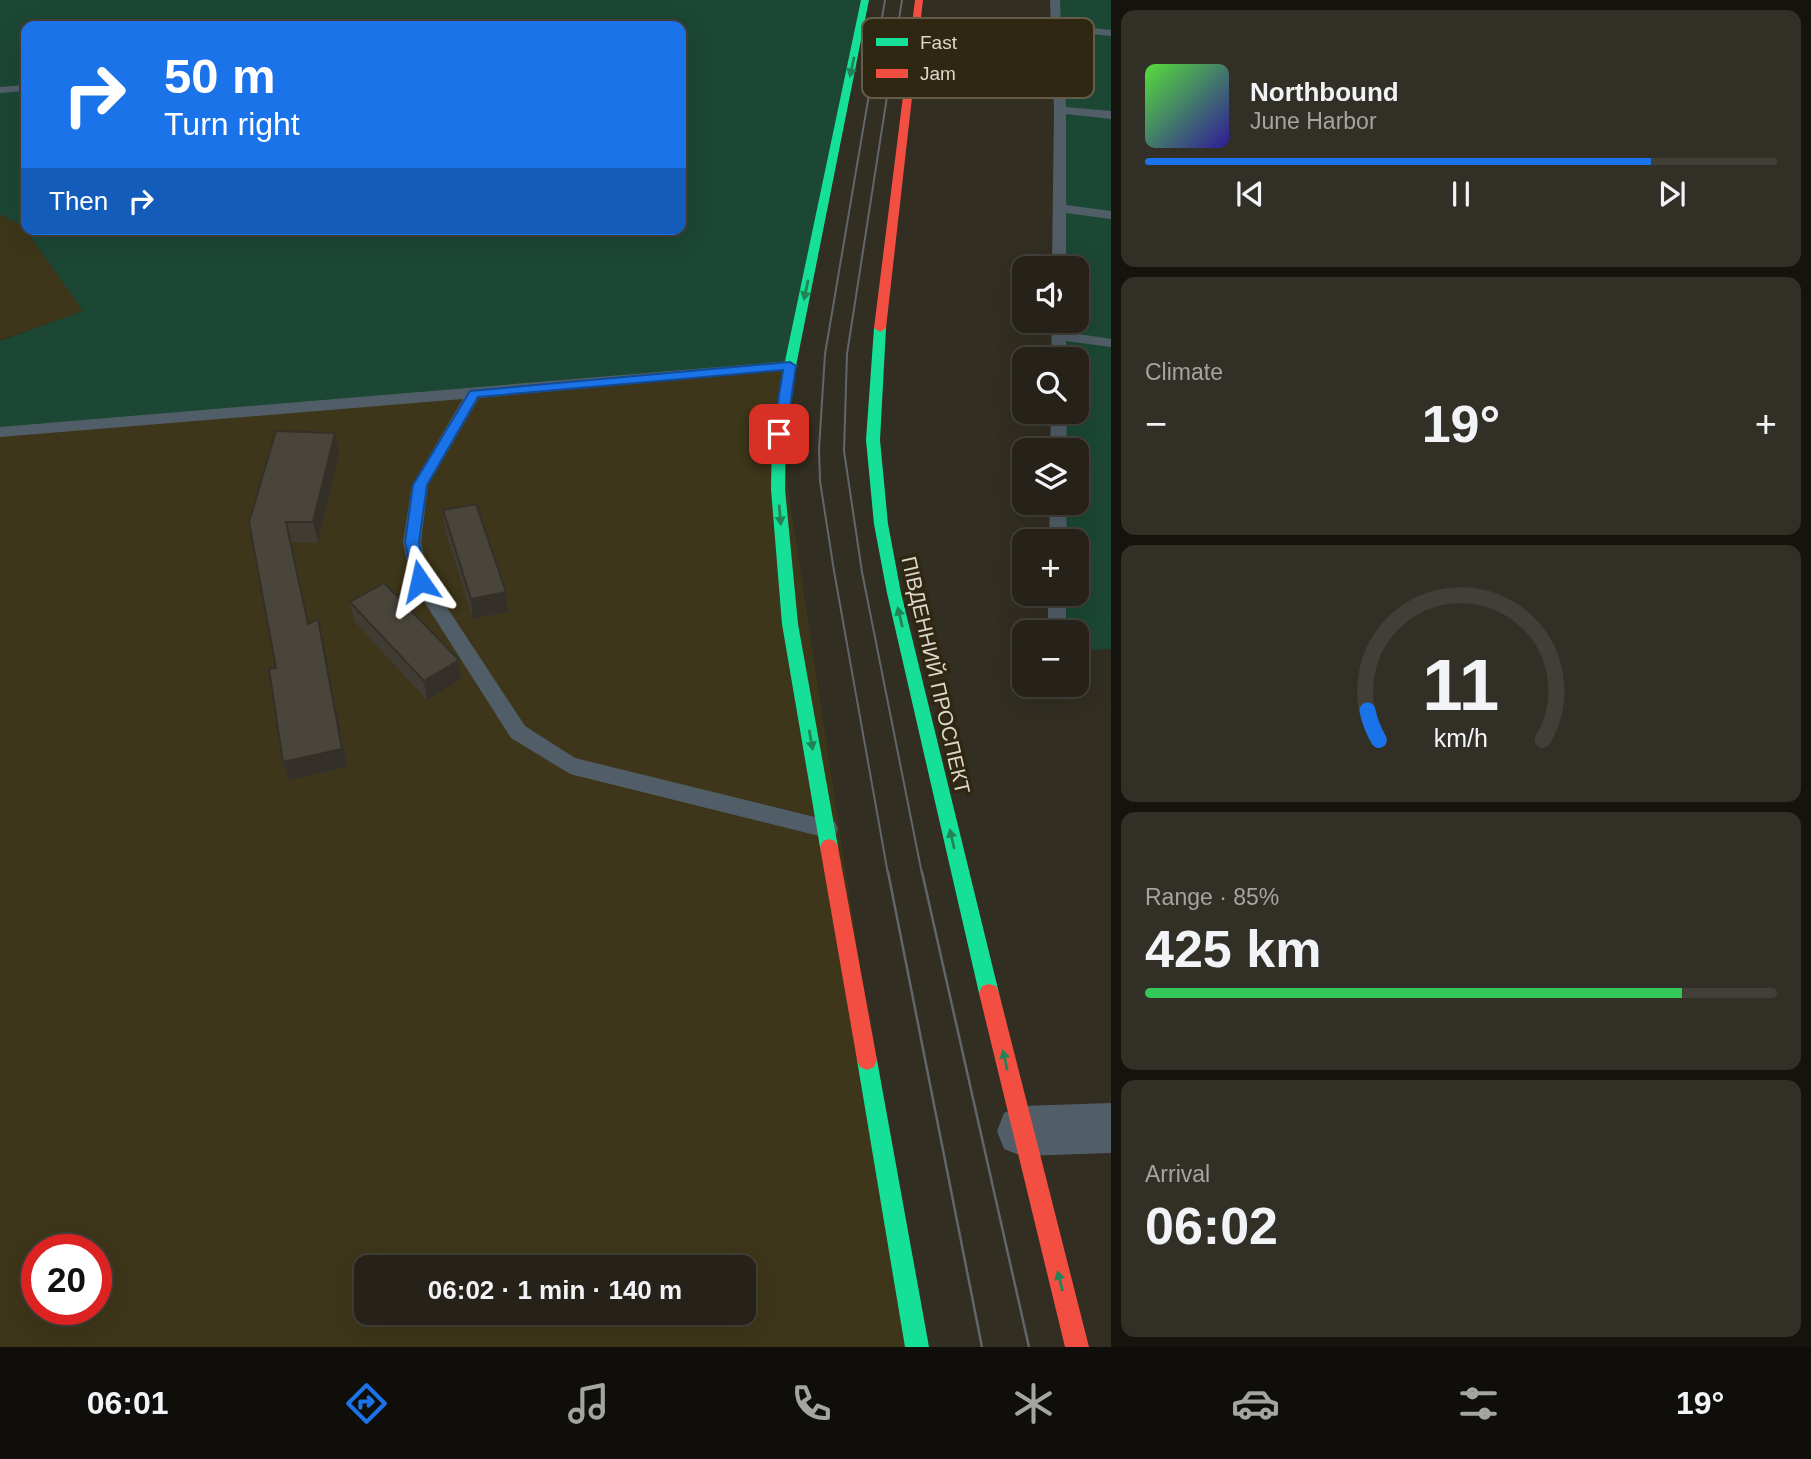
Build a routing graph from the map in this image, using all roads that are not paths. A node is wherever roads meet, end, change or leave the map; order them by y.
1 (865, 0) edge
2 (919, 0) edge
3 (1055, 0) edge
4 (917, 18) edge
5 (1055, 18) edge
6 (21, 88) edge
7 (0, 90) edge
8 (907, 98) edge
9 (1059, 98) edge
10 (1060, 110) junction
11 (1111, 116) edge
12 (1059, 208) junction
13 (1111, 215) edge
14 (1059, 256) edge
15 (1076, 333) edge
16 (1111, 343) edge
17 (790, 366) junction
18 (474, 394) junction
19 (0, 432) edge
20 (827, 829) junction
21 (1111, 1128) edge
22 (1021, 1131) junction
23 (917, 1347) edge
24 (1077, 1347) edge

1 -> 17 main road
4 -> 2 main road, ПІВДЕННИЙ ПРОСПЕКТ
3 - 5 lane
6 - 7 lane
22 -> 8 main road, ПІВДЕННИЙ ПРОСПЕКТ
9 - 10 lane
10 - 11 lane
10 - 12 lane
12 - 13 lane
12 - 14 lane
15 - 16 lane
17 - 18 lane
17 -> 20 main road
18 - 19 lane
18 - 20 lane
20 - 23 main road
21 - 22 street
24 -> 22 main road, ПІВДЕННИЙ ПРОСПЕКТ

